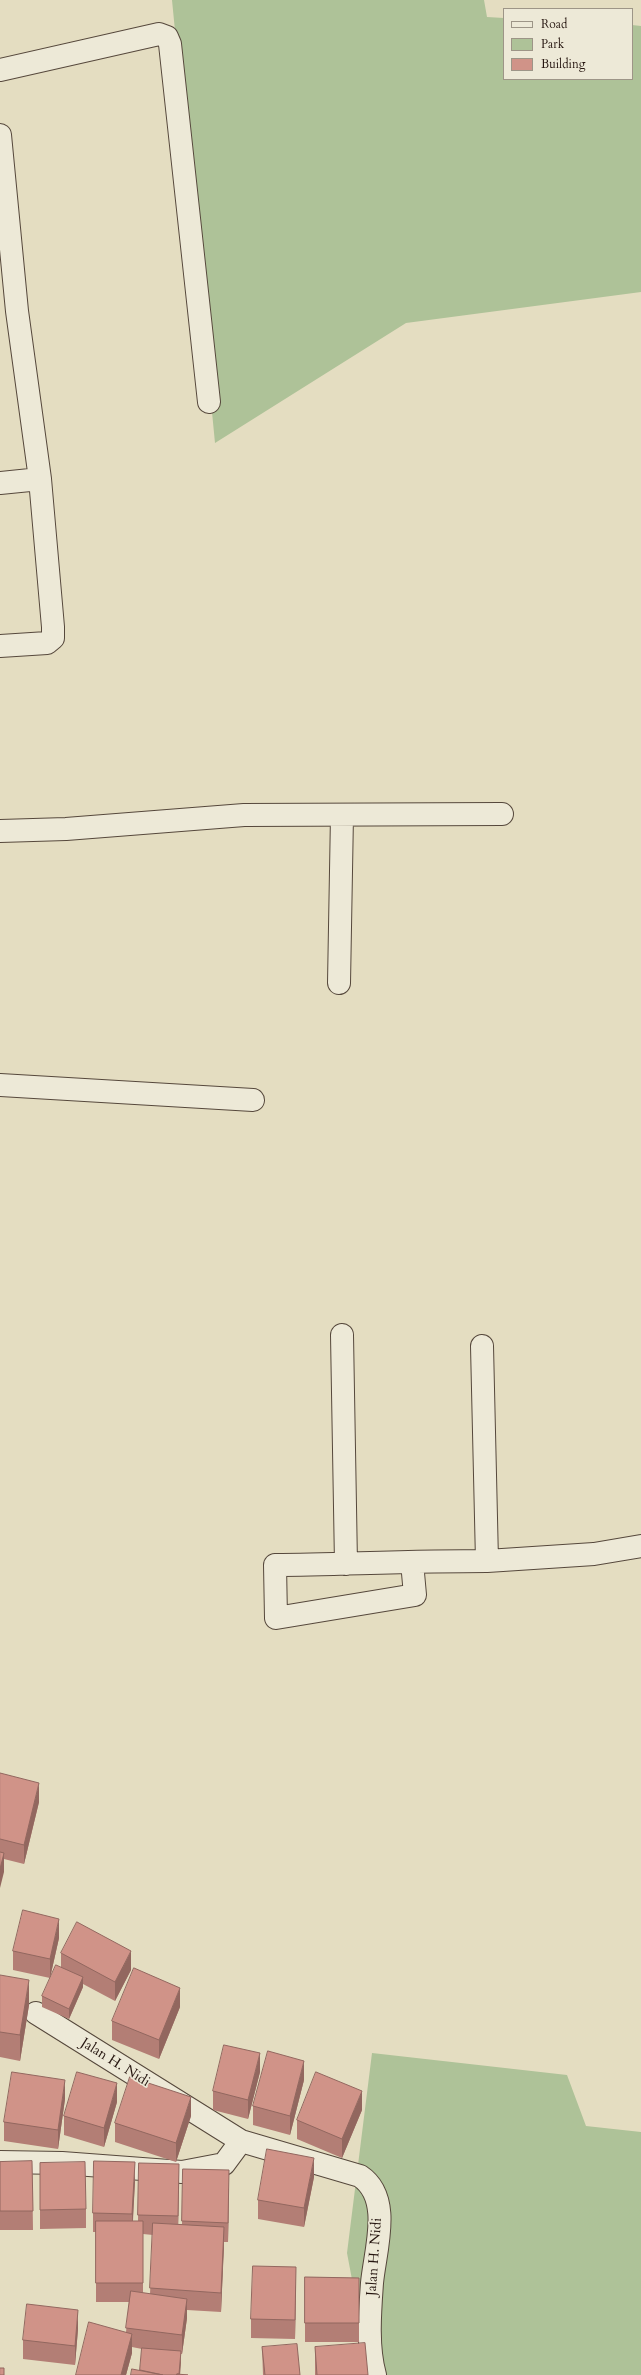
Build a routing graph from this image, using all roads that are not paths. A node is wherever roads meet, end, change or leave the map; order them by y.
1 (0, 70) edge
2 (0, 143) edge
3 (9, 311) edge
4 (209, 402) dead end
5 (40, 479) junction
6 (0, 483) edge
7 (0, 646) edge
8 (342, 814) junction
9 (502, 814) dead end
10 (0, 831) edge
11 (339, 983) dead end
12 (0, 1085) edge
13 (253, 1100) dead end
14 (342, 1335) dead end
15 (482, 1346) dead end
16 (641, 1546) edge
17 (487, 1561) junction
18 (412, 1562) junction
19 (346, 1564) junction
20 (36, 2013) dead end
21 (241, 2141) junction
22 (0, 2162) edge
23 (375, 2375) edge

1 - 4 street
2 - 3 street
3 - 5 street
5 - 6 street
5 - 7 street
8 - 9 street
8 - 10 street
8 - 11 street
12 - 13 street
14 - 19 street
15 - 17 street
16 - 17 street
17 - 18 street
18 - 19 street
18 - 19 street
20 - 21 street, Jalan H. Nidi
21 - 22 street
21 - 23 street, Jalan H. Nidi

